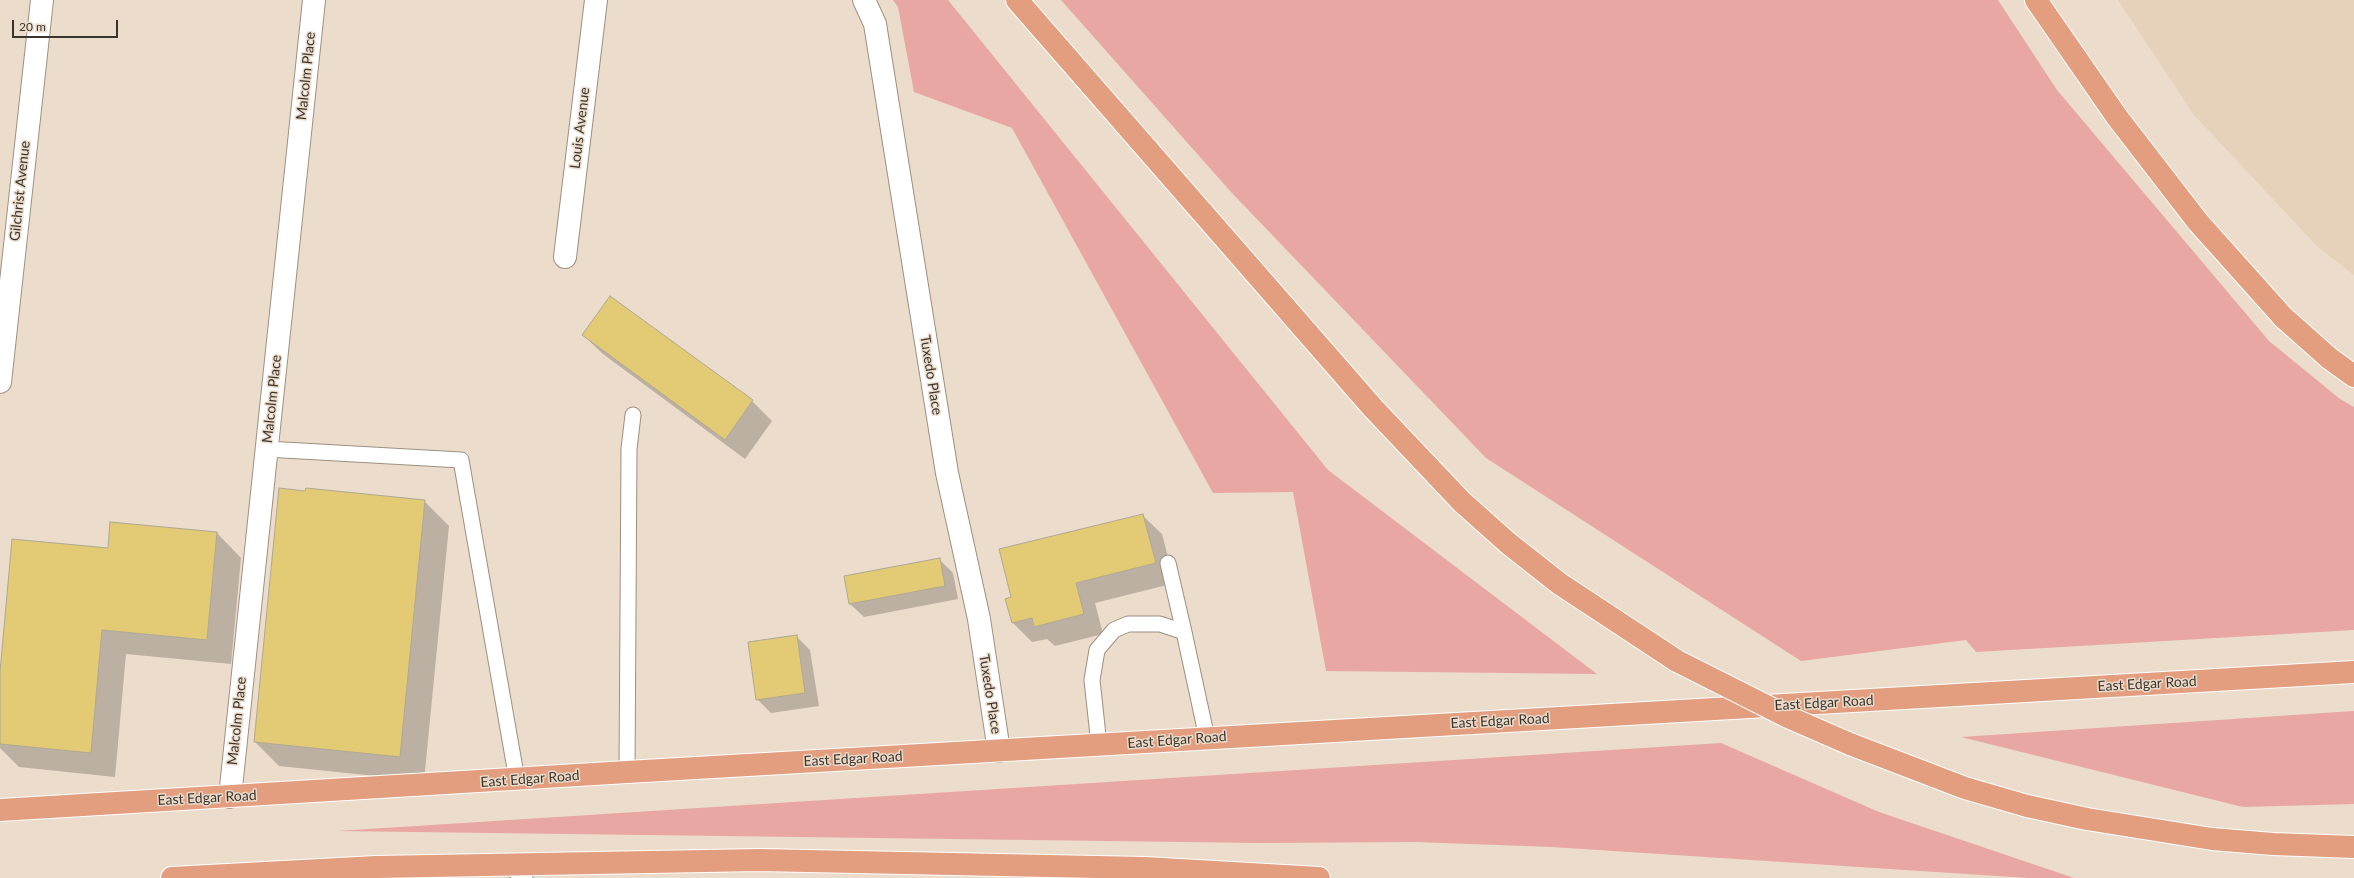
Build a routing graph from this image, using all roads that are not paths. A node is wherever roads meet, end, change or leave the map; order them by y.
1 (42, 0) edge
2 (314, 0) edge
3 (596, 0) edge
4 (864, 0) edge
5 (1017, 0) edge
6 (2036, 0) edge
7 (8, 235) edge
8 (565, 256) dead end
9 (2354, 376) edge
10 (0, 382) edge
11 (634, 415) dead end
12 (266, 449) junction
13 (1168, 563) dead end
14 (1184, 632) junction
15 (2354, 672) edge
16 (1207, 738) junction
17 (1099, 745) junction
18 (999, 751) junction
19 (627, 772) junction
20 (517, 780) junction
21 (230, 797) junction
22 (0, 810) edge
23 (2354, 847) edge
24 (504, 863) junction
25 (172, 878) edge
26 (525, 878) edge
27 (1318, 878) edge

1 - 7 street, Gilchrist Avenue
2 - 12 street, Malcolm Place
3 - 8 street, Louis Avenue
4 - 18 street, Tuxedo Place
5 - 23 highway, bridge
6 - 9 highway
7 - 10 street, Gilchrist Avenue
11 - 19 lane
12 - 20 lane
12 - 21 street, Malcolm Place
13 - 14 lane
14 - 16 lane
14 - 17 lane
15 - 16 highway, East Edgar Road
16 - 17 highway, East Edgar Road
17 - 18 highway, East Edgar Road
18 - 19 highway, East Edgar Road
19 - 20 highway, East Edgar Road
20 - 21 highway, East Edgar Road
21 - 22 highway, East Edgar Road
24 - 25 highway
24 - 26 lane
24 - 27 highway

